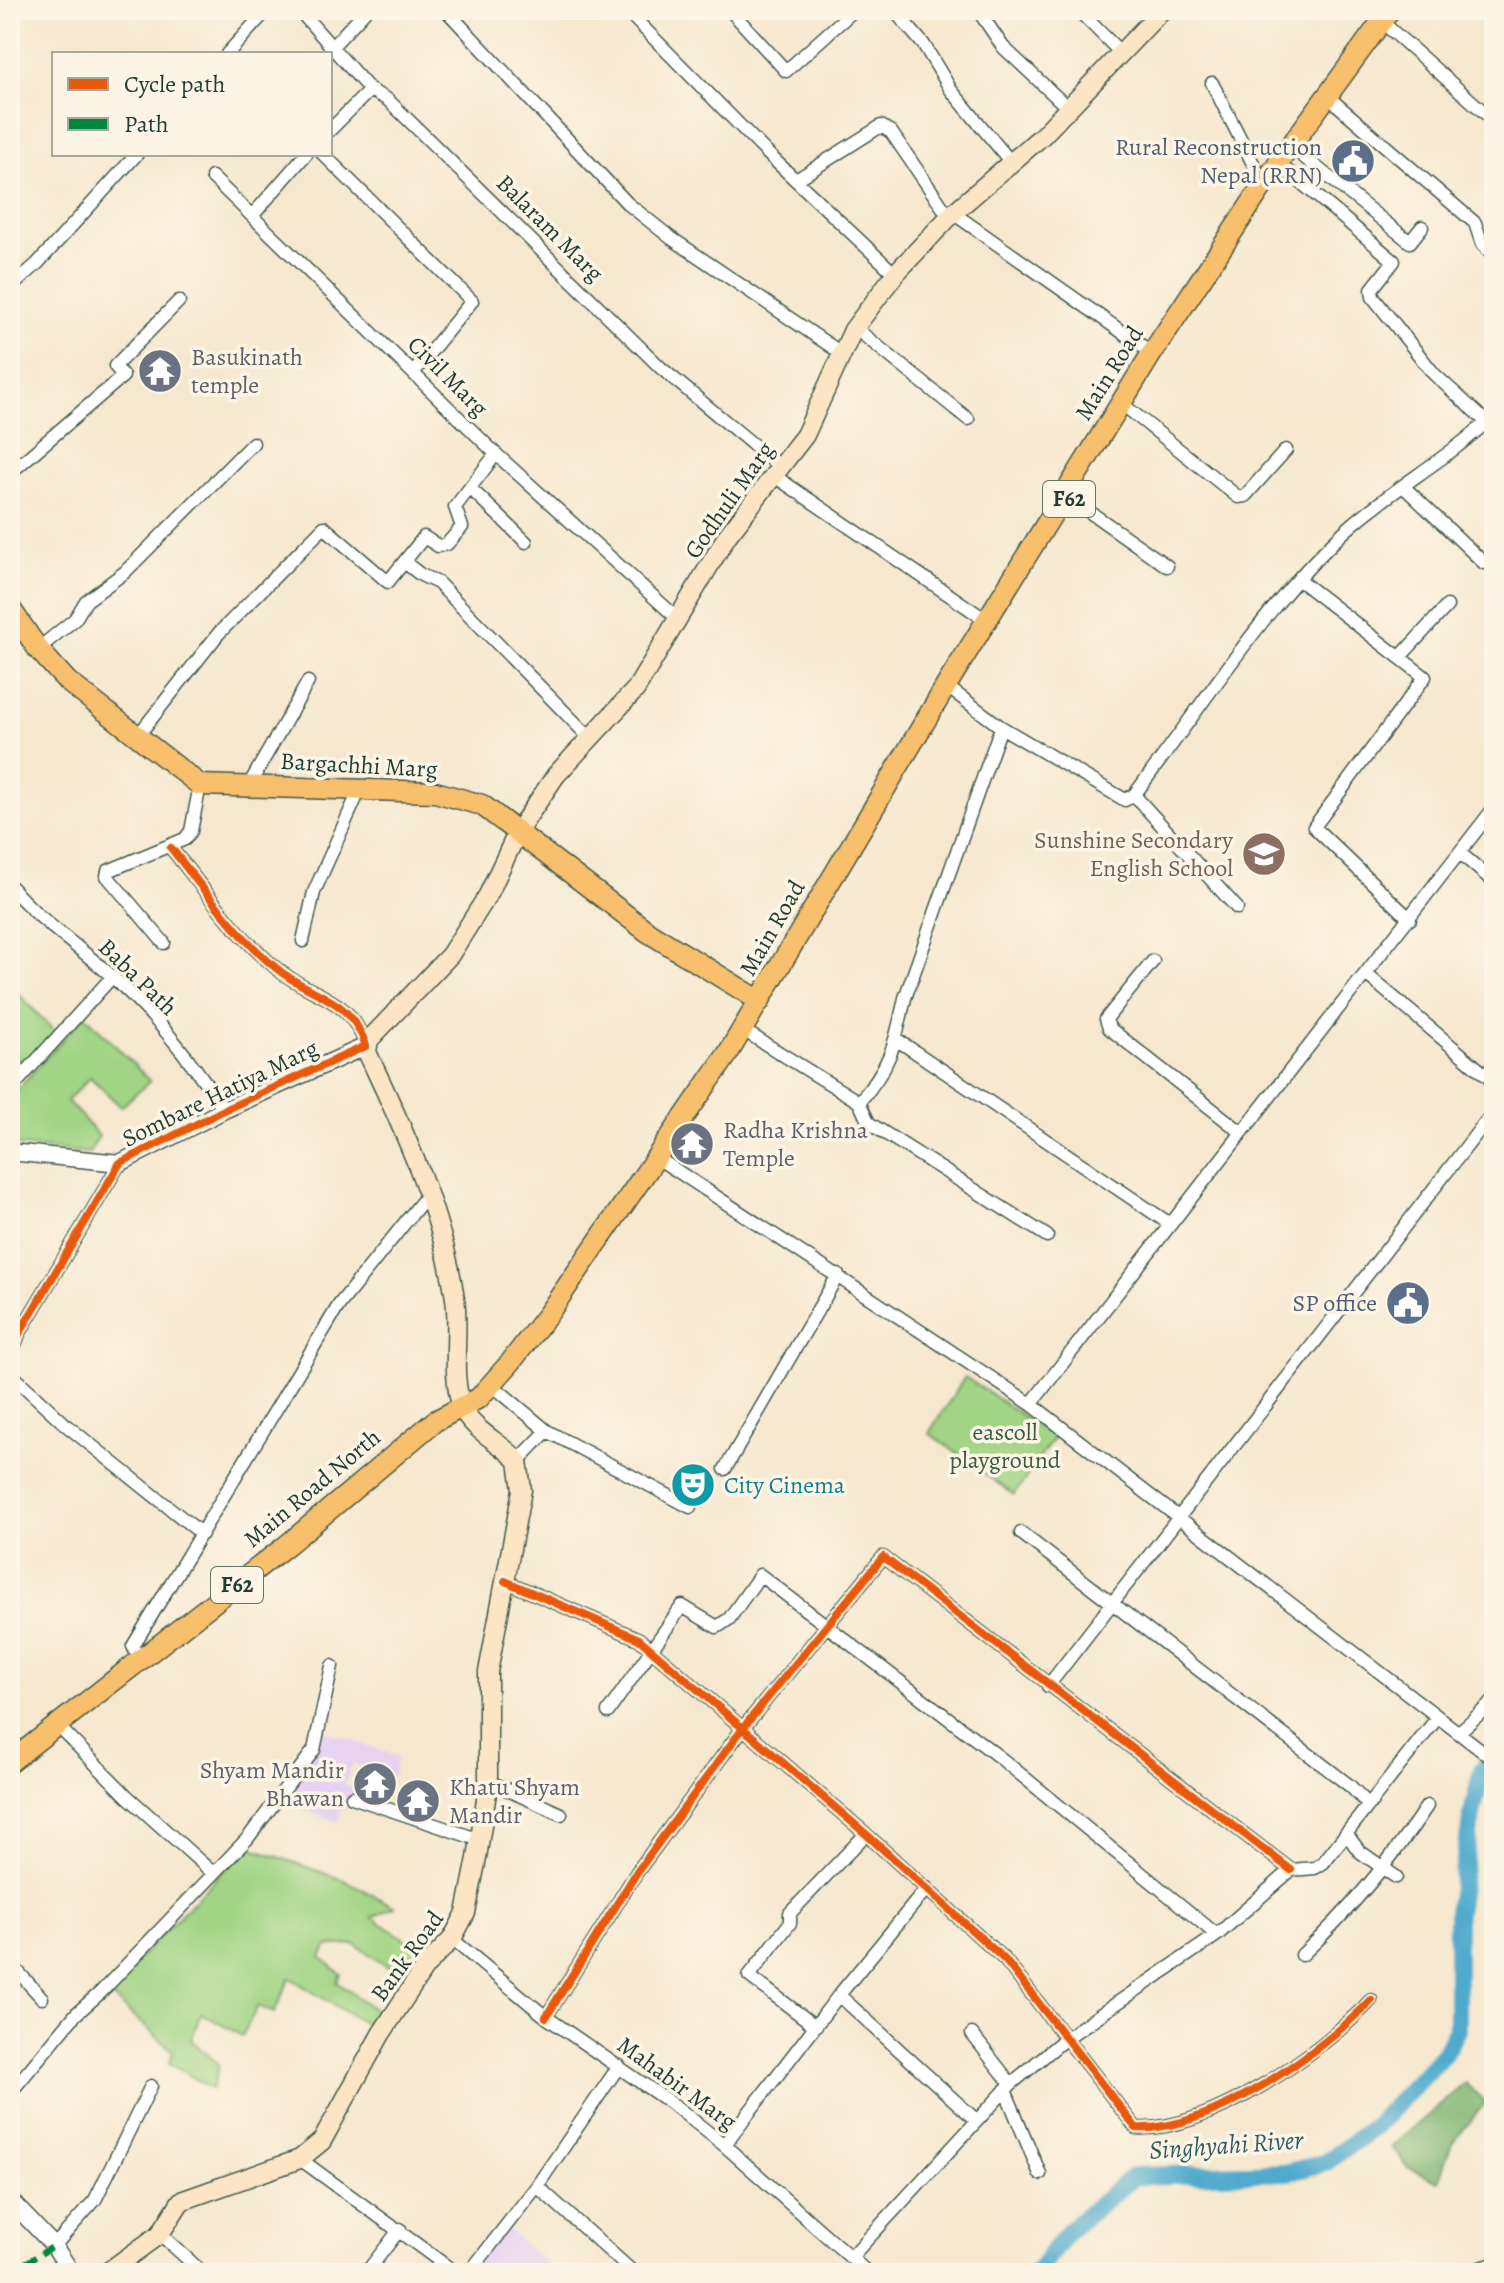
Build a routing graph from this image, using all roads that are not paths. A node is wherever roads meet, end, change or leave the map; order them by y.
1 (267, 10) edge
2 (299, 10) edge
3 (366, 10) edge
4 (446, 10) edge
5 (626, 10) edge
6 (730, 10) edge
7 (854, 10) edge
8 (894, 10) edge
9 (978, 10) edge
10 (1078, 10) edge
11 (1162, 10) edge
12 (1389, 17) edge
13 (330, 49) junction
14 (229, 52) edge
15 (1123, 55) junction
16 (1212, 83) dead end
17 (370, 90) junction
18 (1329, 97) junction
19 (1068, 108) junction
20 (1494, 121) edge
21 (332, 128) edge
22 (1292, 148) junction
23 (135, 156) edge
24 (304, 156) edge
25 (325, 156) edge
26 (1010, 161) junction
27 (1280, 165) junction
28 (212, 177) dead end
29 (796, 180) junction
30 (1264, 185) junction
31 (252, 216) junction
32 (952, 216) junction
33 (1422, 227) dead end
34 (1494, 256) edge
35 (895, 274) junction
36 (10, 288) edge
37 (179, 301) dead end
38 (855, 328) junction
39 (841, 353) junction
40 (1152, 353) junction
41 (414, 372) junction
42 (1124, 405) junction
43 (968, 419) dead end
44 (1491, 422) edge
45 (253, 443) dead end
46 (1286, 450) dead end
47 (496, 454) junction
48 (776, 471) junction
49 (10, 473) edge
50 (1403, 486) junction
51 (471, 489) junction
52 (1067, 496) junction
53 (526, 542) dead end
54 (404, 562) junction
55 (1484, 563) dead end
56 (1167, 566) dead end
57 (1299, 580) junction
58 (1447, 606) dead end
59 (10, 608) edge
60 (678, 619) junction
61 (986, 620) junction
62 (38, 649) junction
63 (1400, 657) junction
64 (308, 682) dead end
65 (948, 687) junction
66 (1001, 727) junction
67 (136, 738) junction
68 (590, 738) junction
69 (200, 785) junction
70 (249, 785) junction
71 (360, 789) junction
72 (1134, 795) junction
73 (1494, 808) edge
74 (518, 831) junction
75 (171, 848) junction
76 (1460, 853) junction
77 (1494, 882) edge
78 (10, 886) edge
79 (1237, 908) dead end
80 (1410, 919) junction
81 (303, 941) dead end
82 (164, 943) dead end
83 (1153, 961) dead end
84 (1367, 975) junction
85 (112, 977) junction
86 (760, 1001) junction
87 (743, 1030) junction
88 (896, 1039) junction
89 (366, 1046) junction
90 (1494, 1082) edge
91 (10, 1090) edge
92 (859, 1102) junction
93 (224, 1110) junction
94 (1494, 1111) edge
95 (1241, 1132) junction
96 (10, 1152) edge
97 (656, 1157) junction
98 (120, 1163) junction
99 (428, 1194) junction
100 (1170, 1224) junction
101 (1047, 1236) dead end
102 (838, 1275) junction
103 (15, 1328) edge
104 (10, 1357) edge
105 (10, 1373) edge
106 (491, 1384) junction
107 (1031, 1404) junction
108 (463, 1407) junction
109 (547, 1431) junction
110 (518, 1461) junction
111 (725, 1469) dead end
112 (690, 1507) dead end
113 (1180, 1515) junction
114 (1021, 1533) dead end
115 (202, 1534) junction
116 (505, 1581) junction
117 (1113, 1603) junction
118 (826, 1627) junction
119 (653, 1650) junction
120 (140, 1661) junction
121 (332, 1666) dead end
122 (1048, 1686) junction
123 (1494, 1701) edge
124 (608, 1712) dead end
125 (1438, 1717) junction
126 (56, 1724) junction
127 (743, 1728) junction
128 (1463, 1735) junction
129 (1494, 1760) edge
130 (10, 1762) edge
131 (488, 1781) junction
132 (352, 1797) dead end
133 (1369, 1805) junction
134 (1427, 1806) dead end
135 (561, 1814) dead end
136 (1346, 1833) junction
137 (866, 1834) junction
138 (480, 1840) junction
139 (1380, 1867) junction
140 (1291, 1870) junction
141 (214, 1874) junction
142 (1396, 1877) dead end
143 (927, 1888) junction
144 (1217, 1935) junction
145 (452, 1939) junction
146 (1302, 1955) dead end
147 (10, 1963) edge
148 (839, 1995) junction
149 (42, 1998) dead end
150 (1371, 2000) dead end
151 (546, 2017) junction
152 (815, 2026) junction
153 (972, 2034) dead end
154 (1066, 2038) junction
155 (619, 2066) junction
156 (151, 2086) dead end
157 (1008, 2087) junction
158 (10, 2093) edge
159 (977, 2121) junction
160 (724, 2145) junction
161 (300, 2159) junction
162 (1040, 2174) dead end
163 (537, 2186) junction
164 (10, 2200) edge
165 (400, 2229) junction
166 (160, 2234) junction
167 (54, 2246) junction
168 (852, 2256) junction
169 (1494, 2264) edge
170 (72, 2273) edge
171 (106, 2273) edge
172 (203, 2273) edge
173 (366, 2273) edge
174 (456, 2273) edge
175 (469, 2273) edge
176 (634, 2273) edge
177 (868, 2273) edge
178 (1464, 2273) edge

1 - 14 street
2 - 13 street, Balaram Marg
3 - 13 street
4 - 39 street
5 - 29 street
6 - 7 street
8 - 26 street
9 - 19 street
10 - 15 street
11 - 15 main road, Godhuli Marg
12 - 18 main road, Main Road / F62
12 - 20 street
13 - 17 street, Balaram Marg
15 - 19 main road, Godhuli Marg
16 - 30 street
17 - 21 street
17 - 48 street, Balaram Marg
18 - 22 main road, Main Road / F62
18 - 34 street
19 - 26 main road, Godhuli Marg
22 - 27 main road, Main Road / F62
22 - 33 street
23 - 36 street
24 - 31 street
25 - 41 street
26 - 32 main road, Godhuli Marg
27 - 30 main road, Main Road / F62
27 - 42 main road, Main Road / F62
27 - 44 street
28 - 31 street, Civil Marg
29 - 32 street
29 - 35 street
30 - 40 main road, Main Road / F62
31 - 41 street, Civil Marg
32 - 35 main road, Godhuli Marg
32 - 40 street
35 - 38 main road, Godhuli Marg
37 - 49 street
38 - 39 main road, Godhuli Marg
38 - 43 street
39 - 48 main road, Godhuli Marg
40 - 42 main road, Main Road / F62
41 - 47 street, Civil Marg
42 - 46 street
42 - 52 main road, Main Road / F62
44 - 50 street
45 - 62 street
47 - 51 street
47 - 60 street, Civil Marg
48 - 60 main road, Godhuli Marg
48 - 61 street, Balaram Marg
50 - 55 street
50 - 57 street
51 - 53 street
51 - 54 street
52 - 56 street
52 - 61 main road, Main Road / F62
52 - 65 main road, Main Road / F62
54 - 67 street
54 - 68 street
57 - 63 street
57 - 72 street
58 - 63 street
59 - 62 main road
60 - 68 main road, Godhuli Marg
61 - 65 main road, Main Road / F62
62 - 67 main road
63 - 80 street
64 - 70 street
65 - 66 street
65 - 86 main road, Main Road / F62
66 - 72 street
66 - 88 street
67 - 69 main road
68 - 74 main road, Godhuli Marg
69 - 70 main road, Bargachhi Marg
69 - 75 street
70 - 71 main road, Bargachhi Marg
71 - 74 main road, Bargachhi Marg
71 - 81 street
72 - 79 street
73 - 76 street
74 - 86 main road, Bargachhi Marg
74 - 89 main road, Godhuli Marg
75 - 82 street
75 - 89 street
76 - 77 street
76 - 80 street
78 - 85 street, Baba Path
80 - 84 street
83 - 95 street
84 - 90 street
84 - 95 street
85 - 91 street
85 - 93 street, Baba Path
86 - 87 main road, F62
87 - 92 street
87 - 97 main road, F62
88 - 92 street
88 - 100 street
89 - 93 street, Sombare Hatiya Marg
89 - 99 main road
92 - 101 street
93 - 98 street, Sombare Hatiya Marg
94 - 113 street
95 - 100 street
96 - 98 street
97 - 102 street
97 - 106 main road, F62
98 - 103 street, Sombare Hatiya Marg
99 - 108 main road
99 - 115 street
100 - 107 street
102 - 107 street
102 - 111 street
103 - 104 street, Sombare Hatiya Marg
105 - 115 street
106 - 108 main road, F62
106 - 109 street
107 - 113 street
108 - 110 main road
108 - 120 main road, Main Road North / F62
109 - 110 street
109 - 112 street
110 - 116 main road, Bank Road
113 - 117 street
113 - 125 street
114 - 117 street
115 - 120 street
116 - 119 street
116 - 131 main road, Bank Road
117 - 122 street
117 - 133 street
118 - 119 street
118 - 122 street
118 - 127 street
118 - 144 street
119 - 124 street
119 - 127 street
120 - 126 main road, Main Road North / F62
121 - 141 street
122 - 140 street
123 - 128 street
125 - 128 street
125 - 133 street
126 - 130 main road, Main Road North / F62
126 - 141 street
127 - 137 street
127 - 151 street
128 - 129 street
131 - 135 street
131 - 138 main road, Bank Road
132 - 138 street
133 - 136 street
134 - 139 street
136 - 139 street
136 - 140 street
137 - 143 street
137 - 152 street
138 - 145 main road, Bank Road
139 - 142 street
139 - 146 street
140 - 144 street
141 - 158 street
143 - 148 street
143 - 154 street
144 - 154 street
145 - 151 street, Mahabir Marg
145 - 161 main road, Bank Road
147 - 149 street
148 - 152 street
148 - 159 street
150 - 154 street
151 - 155 street, Mahabir Marg
152 - 160 street
153 - 157 street
154 - 157 street
155 - 160 street, Mahabir Marg
155 - 163 street
156 - 167 street
157 - 159 street
157 - 162 street
159 - 168 street
160 - 168 street, Mahabir Marg
161 - 165 street
161 - 166 main road, Bank Road
163 - 175 street
163 - 176 street
164 - 167 street
165 - 173 street
165 - 174 street
166 - 171 main road, Bank Road
166 - 172 street
167 - 170 street
168 - 177 street, Mahabir Marg
169 - 178 street

